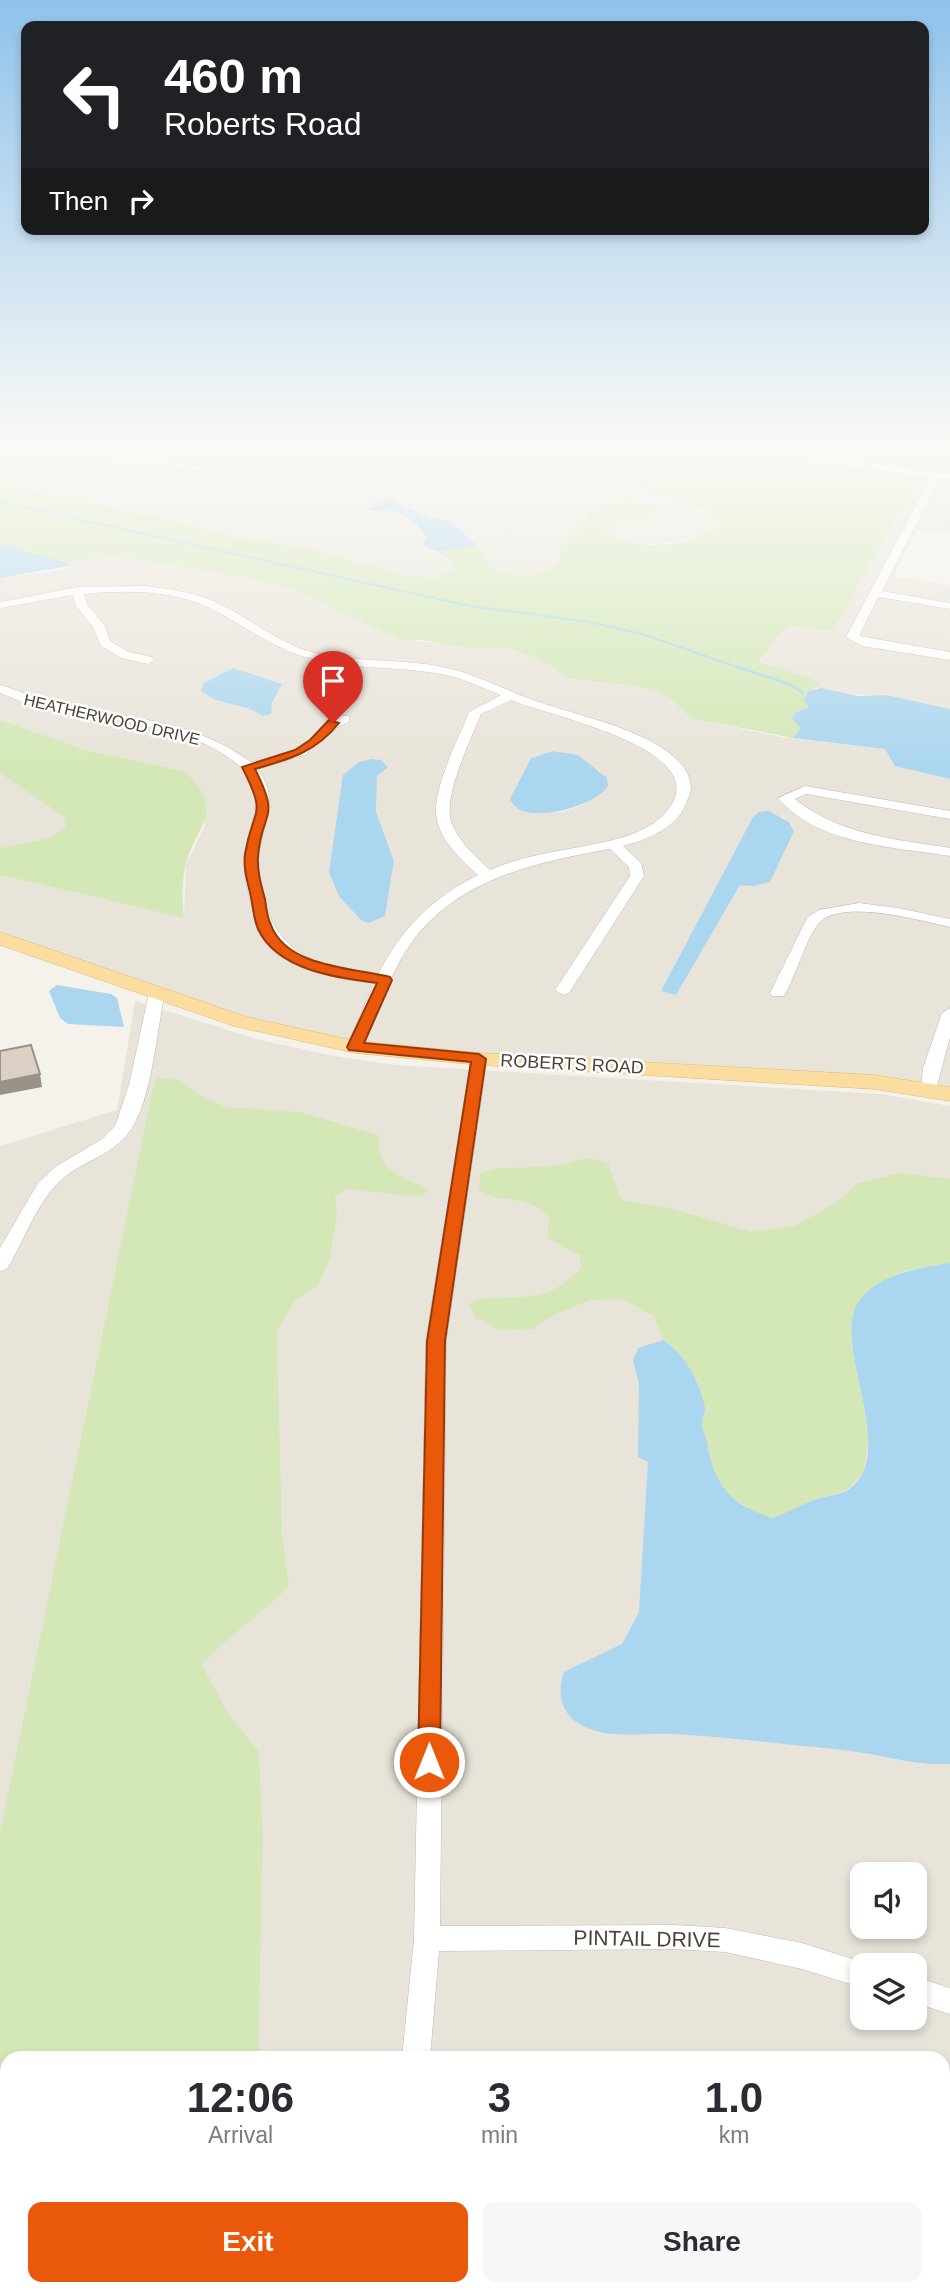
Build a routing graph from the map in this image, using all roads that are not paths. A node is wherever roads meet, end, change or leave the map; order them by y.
1 (895, 552) edge
2 (78, 590) junction
3 (873, 593) junction
4 (0, 605) edge
5 (950, 606) edge
6 (950, 656) edge
7 (148, 660) dead end
8 (0, 688) edge
9 (511, 695) junction
10 (345, 719) dead end
11 (248, 767) junction
12 (950, 815) edge
13 (613, 844) junction
14 (950, 852) edge
15 (488, 877) junction
16 (950, 923) edge
17 (0, 938) edge
18 (385, 980) junction
19 (563, 990) dead end
20 (157, 993) junction
21 (778, 993) dead end
22 (950, 1013) edge
23 (355, 1047) junction
24 (479, 1059) junction
25 (929, 1089) junction
26 (950, 1094) edge
27 (0, 1264) edge
28 (427, 1939) junction
29 (850, 1971) edge
30 (927, 1994) edge
31 (950, 2001) edge
32 (417, 2051) edge

1 - 3 street
2 - 4 street
2 - 7 street
2 - 9 street
3 - 5 street
3 - 6 street
8 - 11 street, HEATHERWOOD DRIVE
9 - 13 street
9 - 15 street
10 - 11 street
11 - 18 street
12 - 14 street
13 - 15 street
13 - 19 street
15 - 18 street
16 - 21 street
17 - 20 main road, ROBERTS ROAD
18 - 23 street
20 - 23 main road, ROBERTS ROAD
20 - 27 street
22 - 25 street
23 - 24 main road, ROBERTS ROAD
24 - 25 main road, ROBERTS ROAD
24 - 28 street
25 - 26 main road, ROBERTS ROAD
28 - 29 street, PINTAIL DRIVE
28 - 32 street
30 - 31 street

